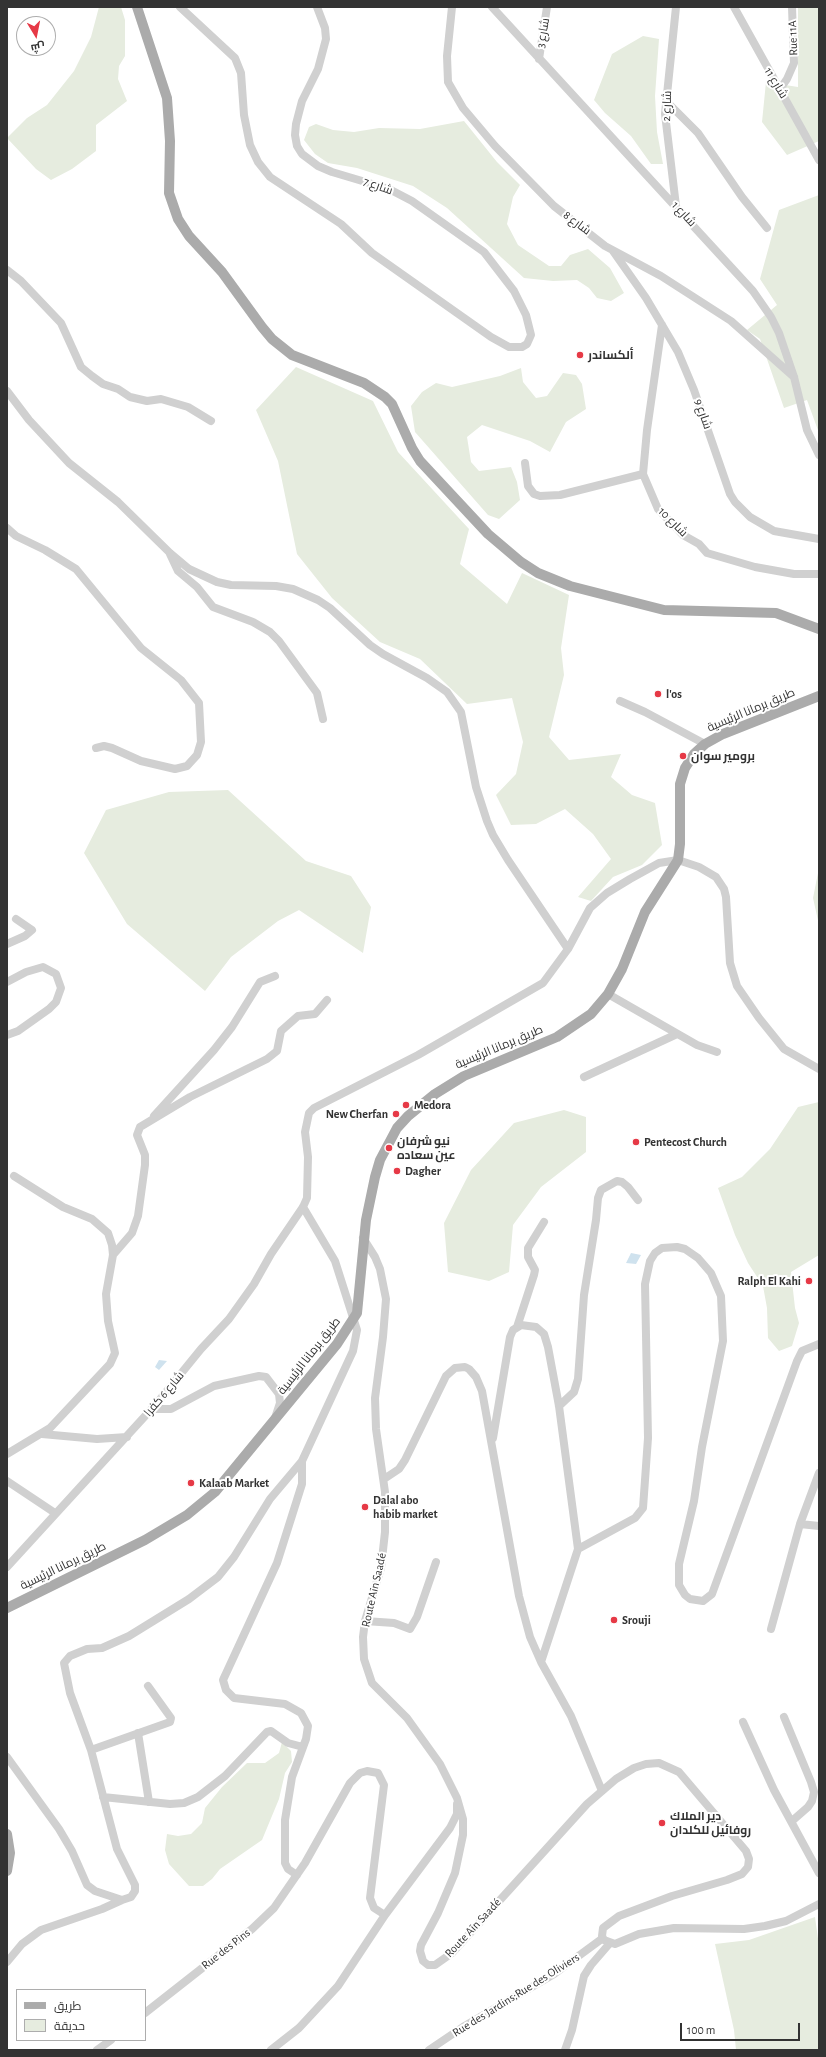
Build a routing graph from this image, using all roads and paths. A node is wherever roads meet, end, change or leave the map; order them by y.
1 (137, 7) edge
2 (180, 7) edge
3 (318, 7) edge
4 (452, 7) edge
5 (492, 7) edge
6 (547, 7) edge
7 (676, 7) edge
8 (734, 7) edge
9 (792, 7) edge
10 (539, 59) junction
11 (780, 89) junction
12 (666, 101) junction
13 (819, 160) edge
14 (676, 206) junction
15 (766, 228) dead end
16 (612, 250) junction
17 (7, 270) edge
18 (662, 325) junction
19 (794, 377) junction
20 (7, 391) edge
21 (211, 421) dead end
22 (819, 455) edge
23 (525, 463) dead end
24 (643, 474) junction
25 (7, 528) edge
26 (819, 539) edge
27 (170, 553) junction
28 (819, 574) edge
29 (819, 629) edge
30 (819, 696) edge
31 (620, 701) dead end
32 (324, 719) dead end
33 (705, 744) junction
34 (96, 748) dead end
35 (678, 860) junction
36 (16, 919) dead end
37 (7, 944) edge
38 (568, 949) junction
39 (275, 976) dead end
40 (7, 982) edge
41 (608, 994) junction
42 (327, 1000) dead end
43 (677, 1034) junction
44 (7, 1035) edge
45 (717, 1052) dead end
46 (819, 1070) edge
47 (584, 1077) dead end
48 (150, 1121) junction
49 (14, 1176) dead end
50 (638, 1200) dead end
51 (303, 1207) junction
52 (544, 1222) dead end
53 (364, 1238) junction
54 (113, 1255) junction
55 (355, 1317) junction
56 (517, 1327) junction
57 (819, 1344) edge
58 (559, 1406) junction
59 (152, 1409) junction
60 (275, 1418) junction
61 (42, 1434) junction
62 (127, 1437) junction
63 (492, 1447) junction
64 (7, 1454) edge
65 (302, 1461) junction
66 (819, 1473) edge
67 (384, 1479) junction
68 (7, 1481) edge
69 (55, 1513) junction
70 (800, 1524) junction
71 (819, 1526) edge
72 (578, 1549) junction
73 (436, 1562) dead end
74 (7, 1567) edge
75 (7, 1608) edge
76 (366, 1621) junction
77 (771, 1629) dead end
78 (542, 1662) junction
79 (148, 1686) dead end
80 (784, 1717) dead end
81 (743, 1722) dead end
82 (138, 1733) junction
83 (303, 1747) junction
84 (91, 1750) junction
85 (7, 1757) edge
86 (602, 1791) junction
87 (103, 1797) junction
88 (457, 1798) junction
89 (149, 1802) junction
90 (792, 1822) junction
91 (7, 1834) edge
92 (7, 1871) edge
93 (819, 1873) edge
94 (297, 1875) junction
95 (122, 1900) junction
96 (819, 1904) edge
97 (385, 1915) junction
98 (603, 1938) junction
99 (610, 1943) junction
100 (7, 1962) edge
101 (146, 2012) edge
102 (110, 2041) edge
103 (97, 2050) edge
104 (271, 2050) edge
105 (429, 2050) edge
106 (565, 2050) edge

1 - 29 main road
2 - 3 street, شارع 7
4 - 16 street, شارع 8
5 - 10 street, شارع 1
6 - 10 street, شارع 3
7 - 12 street, شارع 2
8 - 11 street, شارع 11
9 - 11 street, Rue 11A
10 - 14 street, شارع 1
11 - 13 street, شارع 11
12 - 14 street, شارع 2
12 - 15 street
14 - 19 street, شارع 1
16 - 18 street, شارع 9
16 - 19 street, شارع 8
17 - 21 street
18 - 24 street, شارع 10
18 - 26 street, شارع 9
19 - 22 street, شارع 1
20 - 27 street
23 - 24 street
24 - 28 street, شارع 10
25 - 34 street
27 - 32 street
27 - 38 street
30 - 33 main road, طريق برمانا الرئيسية
31 - 33 street
33 - 35 main road, طريق برمانا الرئيسية
35 - 38 street
35 - 41 main road, طريق برمانا الرئيسية
35 - 46 street
36 - 37 street
38 - 51 street
39 - 48 street
40 - 44 street
41 - 43 street
41 - 53 main road, طريق برمانا الرئيسية
42 - 48 street
43 - 45 street
43 - 47 street
48 - 54 street
49 - 54 street
50 - 58 street
51 - 55 street
51 - 59 street, شارع 6 كفرا
52 - 56 street
53 - 55 main road, طريق برمانا الرئيسية
53 - 67 street, Route Aïn Saadé
54 - 61 street
55 - 60 main road, طريق برمانا الرئيسية
55 - 65 street
56 - 58 street
56 - 63 street
57 - 72 street
58 - 72 street
59 - 60 street
59 - 62 street, شارع 6 كفرا
60 - 75 main road, طريق برمانا الرئيسية
61 - 62 street
61 - 64 street
62 - 69 street, شارع 6 كفرا
63 - 67 street
63 - 78 street
65 - 83 street
65 - 84 street
66 - 70 street
67 - 76 street, Route Aïn Saadé
68 - 69 street
69 - 74 street, شارع 6 كفرا
70 - 71 street
70 - 77 street
72 - 78 street
73 - 76 street
76 - 88 street, Route Aïn Saadé
78 - 86 street
79 - 82 street
80 - 90 street
81 - 90 street
82 - 84 street
82 - 89 street
83 - 89 street
83 - 94 street
84 - 87 street
85 - 95 street
86 - 88 street, Route Aïn Saadé
86 - 98 street, Route Aïn Saadé
87 - 89 street
87 - 95 street
88 - 97 street
90 - 93 street
91 - 92 main road
94 - 97 street, Rue des Pins
94 - 101 street, Rue des Pins
95 - 100 street
96 - 99 street
97 - 104 street
98 - 99 street
98 - 105 street, Rue des Jardins;Rue des Oliviers
99 - 106 street
102 - 103 street

